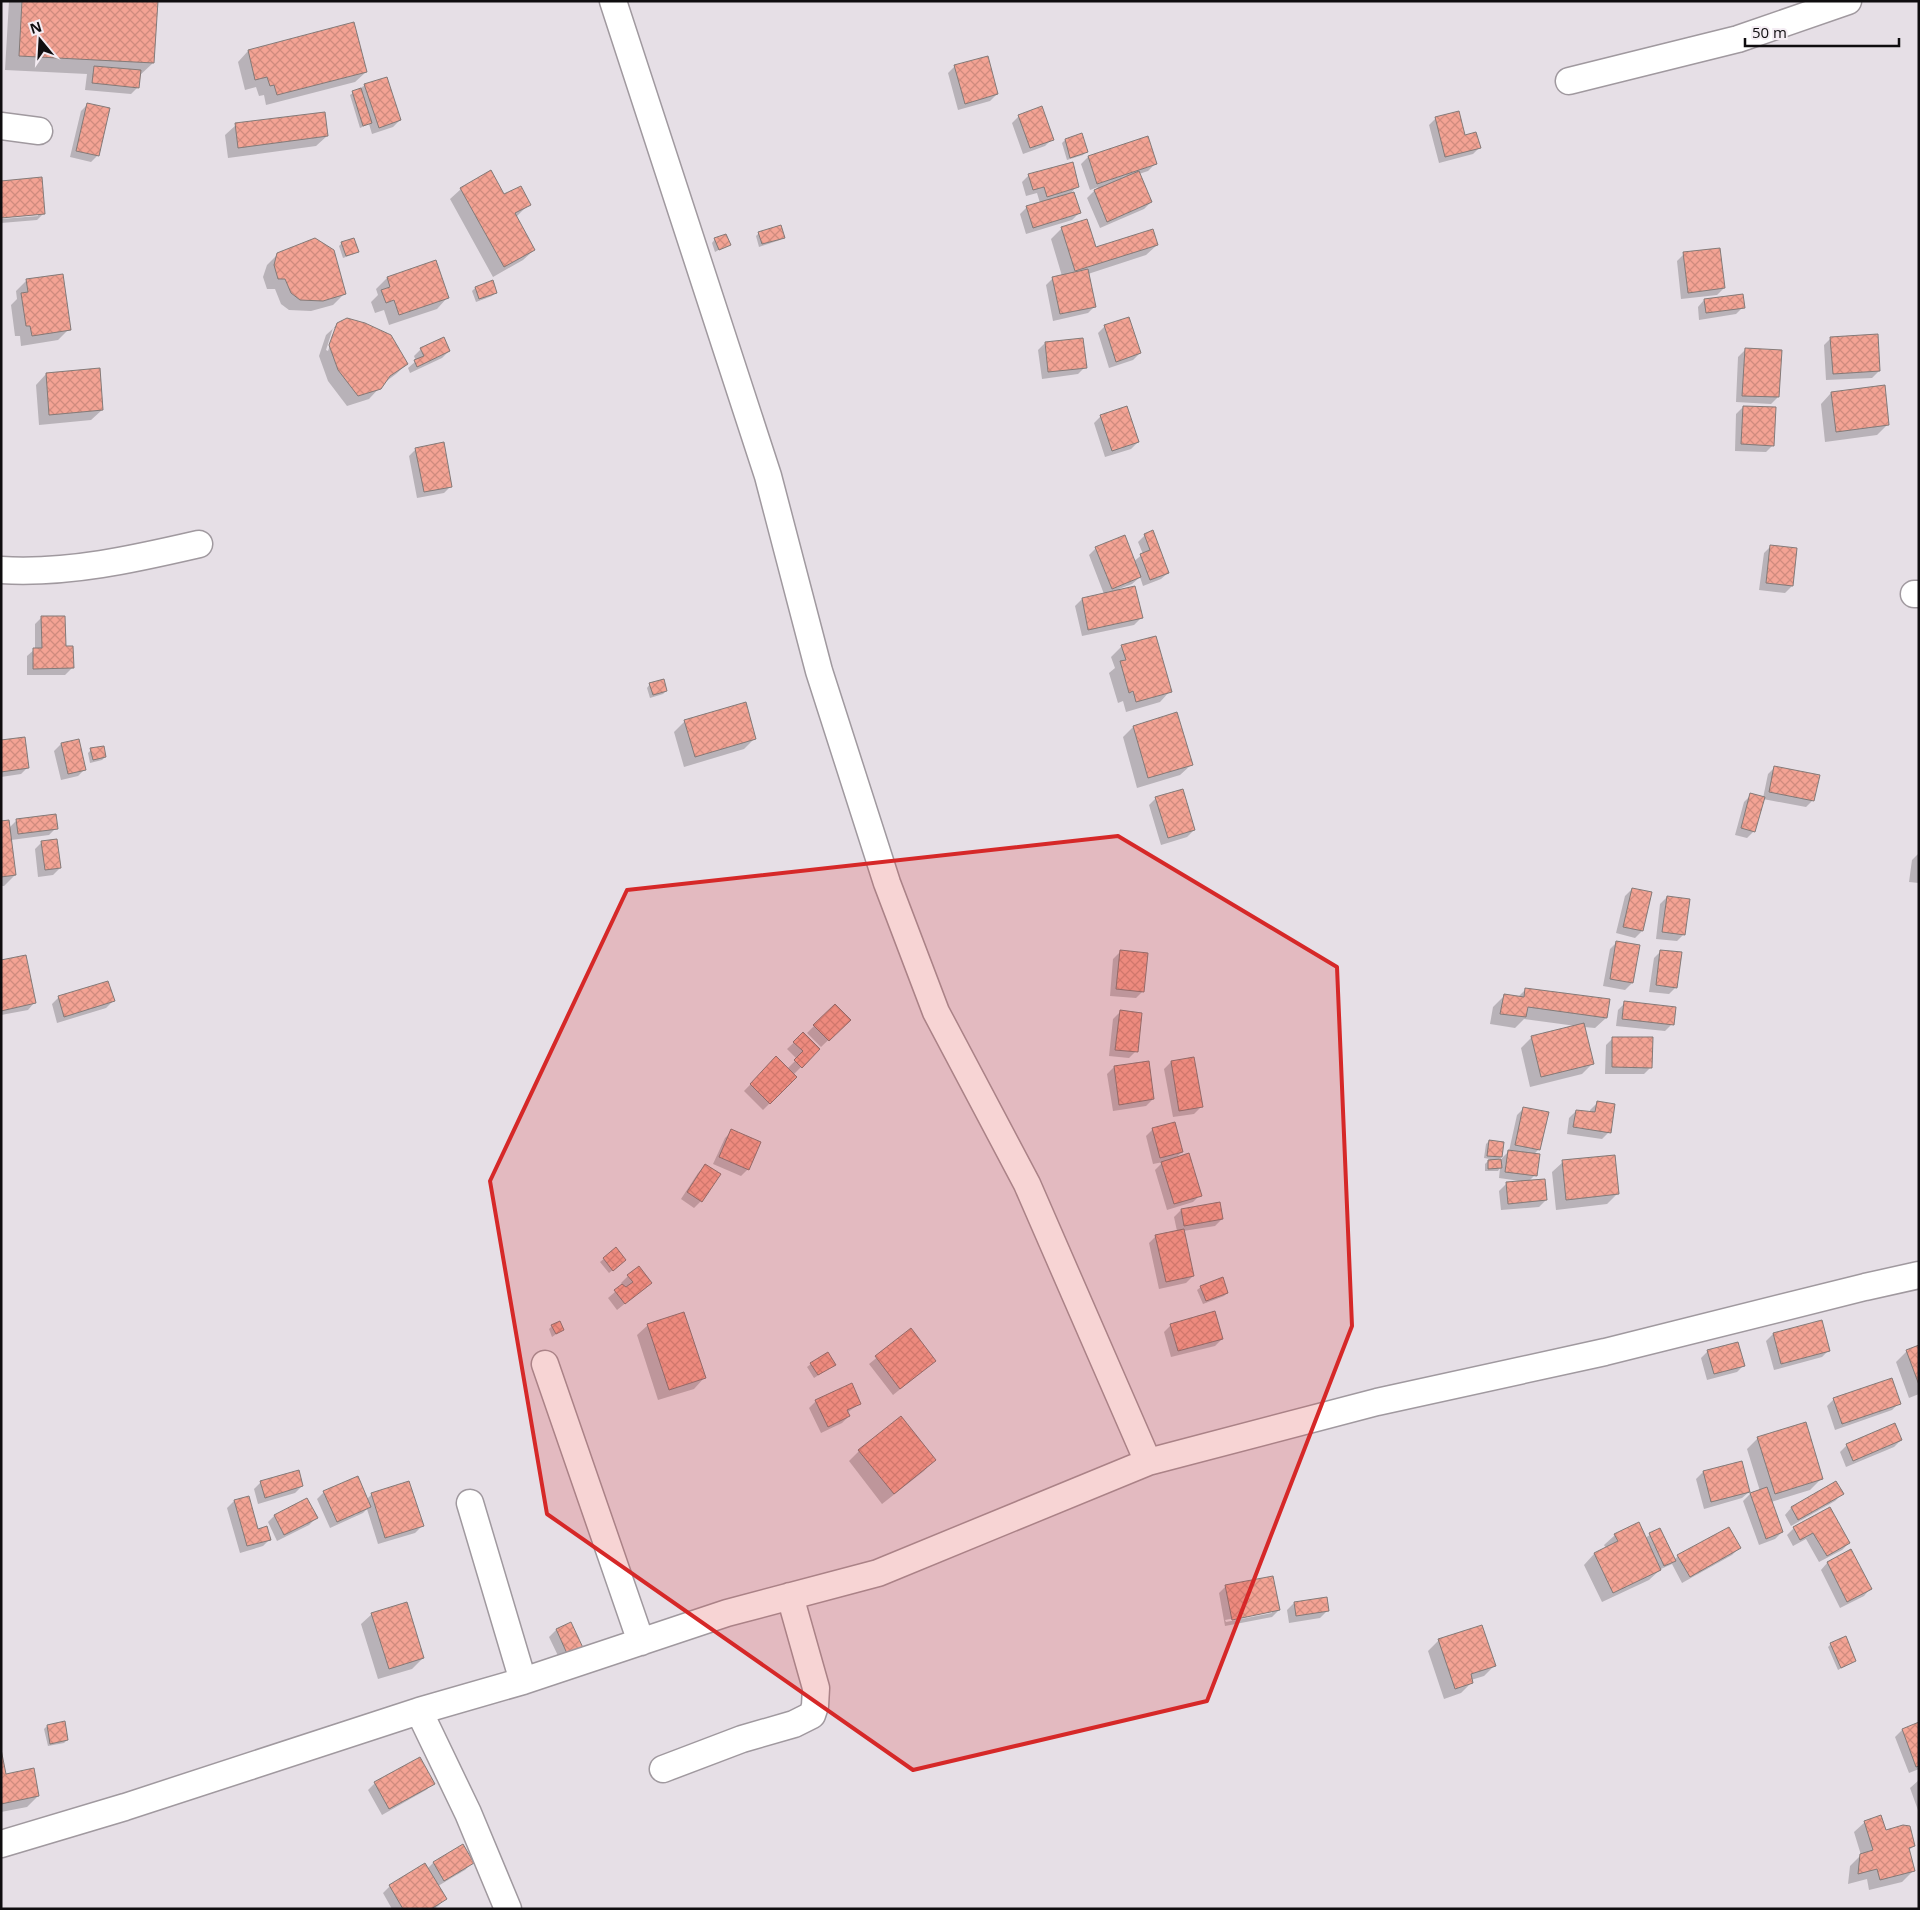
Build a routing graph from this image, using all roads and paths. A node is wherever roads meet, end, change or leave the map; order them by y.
1 (613, 1) edge
2 (1848, 1) edge
3 (1569, 81) dead end
4 (1, 126) edge
5 (39, 131) dead end
6 (199, 544) dead end
7 (1, 570) edge
8 (1919, 1275) edge
9 (545, 1364) dead end
10 (1148, 1462) junction
11 (470, 1503) dead end
12 (790, 1596) junction
13 (641, 1642) junction
14 (523, 1681) junction
15 (419, 1711) junction
16 (663, 1769) dead end
17 (1, 1844) edge
18 (508, 1909) edge

1 - 10 street
2 - 3 street
4 - 5 street
6 - 7 street
8 - 10 street
9 - 13 street
10 - 12 street
11 - 14 street
12 - 13 street
12 - 16 street
13 - 14 street
14 - 15 street
15 - 17 street
15 - 18 street

